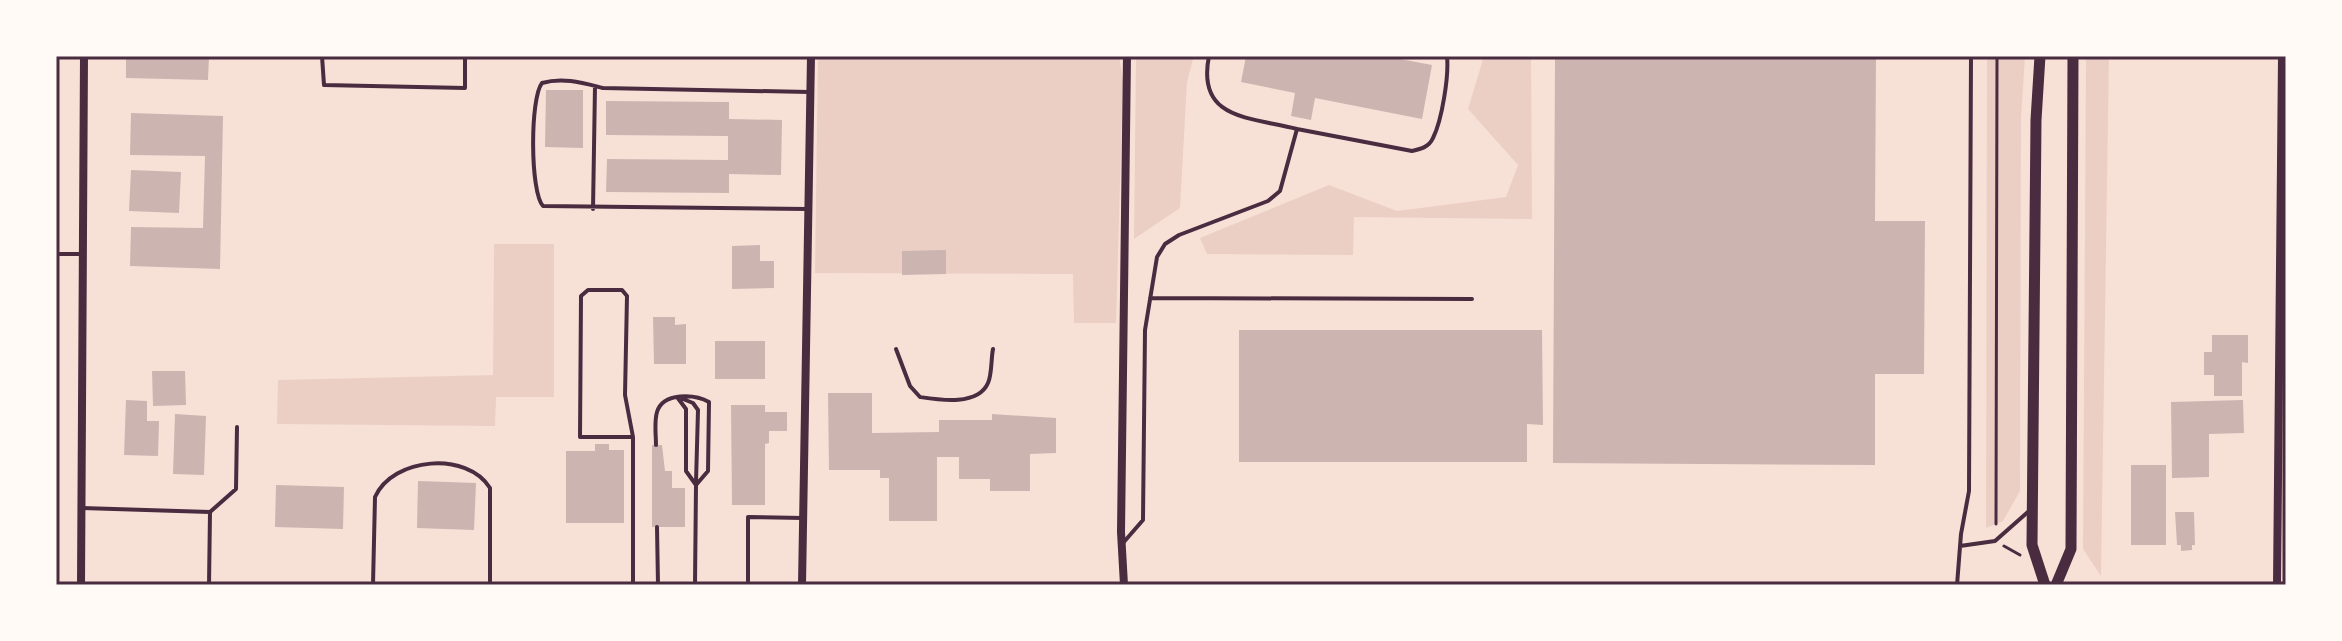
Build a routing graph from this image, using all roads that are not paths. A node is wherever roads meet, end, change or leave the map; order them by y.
1 (84, 56) edge
2 (322, 56) edge
3 (465, 56) edge
4 (811, 56) edge
5 (1127, 56) edge
6 (1209, 56) edge
7 (1447, 56) edge
8 (1971, 56) edge
9 (2040, 56) edge
10 (2073, 56) edge
11 (2282, 56) edge
12 (595, 86) junction
13 (809, 92) junction
14 (1297, 129) junction
15 (593, 209) junction
16 (807, 209) junction
17 (56, 254) edge
18 (83, 254) junction
19 (1150, 298) junction
20 (1472, 299) dead end
21 (2283, 330) edge
22 (896, 349) dead end
23 (993, 349) dead end
24 (677, 397) junction
25 (237, 427) dead end
26 (633, 437) junction
27 (656, 445) dead end
28 (696, 485) junction
29 (2033, 507) junction
30 (82, 508) junction
31 (210, 512) junction
32 (803, 518) junction
33 (657, 527) dead end
34 (1121, 545) junction
35 (1960, 546) junction
36 (2282, 552) edge
37 (81, 585) edge
38 (209, 585) edge
39 (373, 585) edge
40 (490, 585) edge
41 (633, 585) edge
42 (658, 585) edge
43 (695, 585) edge
44 (748, 585) edge
45 (802, 585) edge
46 (1124, 585) edge
47 (1957, 585) edge
48 (2045, 585) edge
49 (2056, 585) edge
50 (2277, 585) edge

1 - 18 street
2 - 3 lane
4 - 13 street
5 - 34 street
6 - 14 lane
7 - 14 lane
8 - 35 lane
9 - 29 main road
10 - 49 main road
11 - 21 street
12 - 13 lane
12 - 15 lane
12 - 15 lane
13 - 16 street
14 - 19 lane
15 - 16 lane
16 - 32 street
17 - 18 lane
18 - 30 street
19 - 20 lane
19 - 34 lane
21 - 36 street
22 - 23 lane
24 - 27 lane
24 - 28 lane
24 - 28 lane
24 - 28 lane
25 - 31 lane
26 - 26 lane
26 - 41 lane
28 - 43 lane
29 - 35 lane
29 - 48 main road
30 - 31 lane
30 - 37 street
31 - 38 lane
32 - 44 lane
32 - 45 street
33 - 42 lane
34 - 46 street
35 - 47 lane
36 - 50 street
39 - 40 lane

